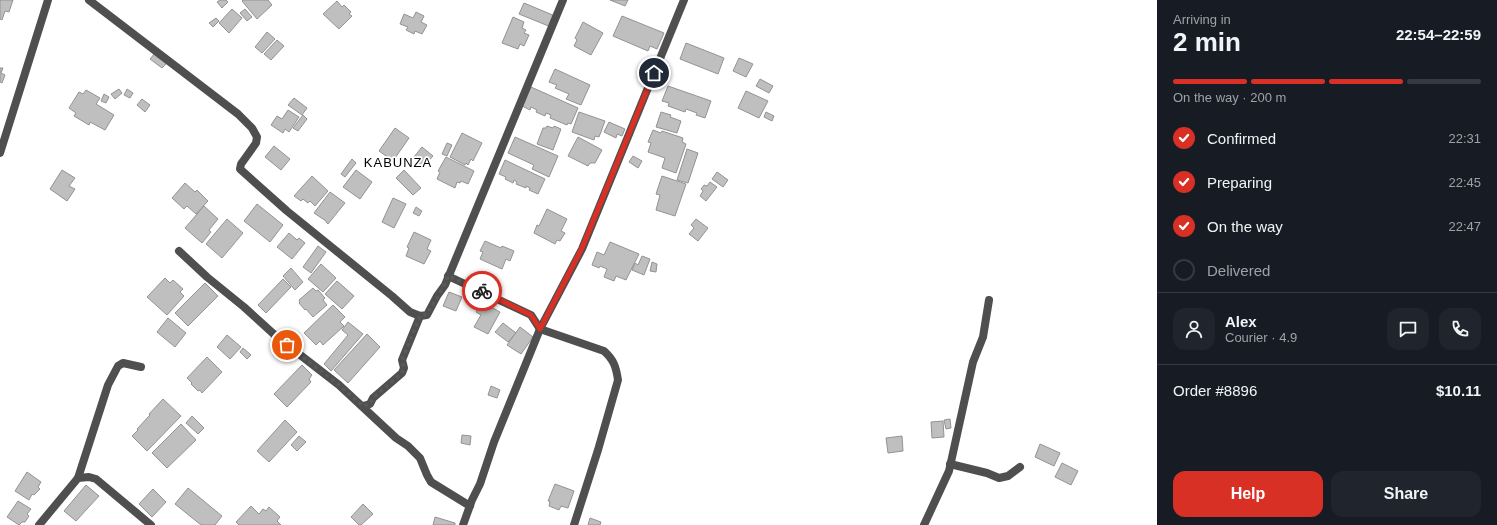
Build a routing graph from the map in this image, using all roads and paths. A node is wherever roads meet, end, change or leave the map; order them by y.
1 (48, 0) edge
2 (89, 0) edge
3 (563, 0) edge
4 (684, 0) edge
5 (0, 153) edge
6 (180, 251) dead end
7 (448, 276) junction
8 (989, 300) dead end
9 (420, 316) junction
10 (540, 329) junction
11 (141, 367) dead end
12 (363, 406) junction
13 (950, 464) junction
14 (1020, 467) dead end
15 (78, 478) junction
16 (470, 506) junction
17 (39, 525) edge
18 (151, 525) edge
19 (462, 525) edge
20 (574, 525) edge
21 (924, 525) edge

1 - 5 street
2 - 9 street
3 - 7 street
4 - 10 street
6 - 12 street
7 - 9 street
7 - 10 street
8 - 13 street
9 - 12 street
10 - 16 street
10 - 20 street
11 - 15 street
12 - 16 street
13 - 14 street
13 - 21 street
15 - 17 street
15 - 18 street
16 - 19 street

